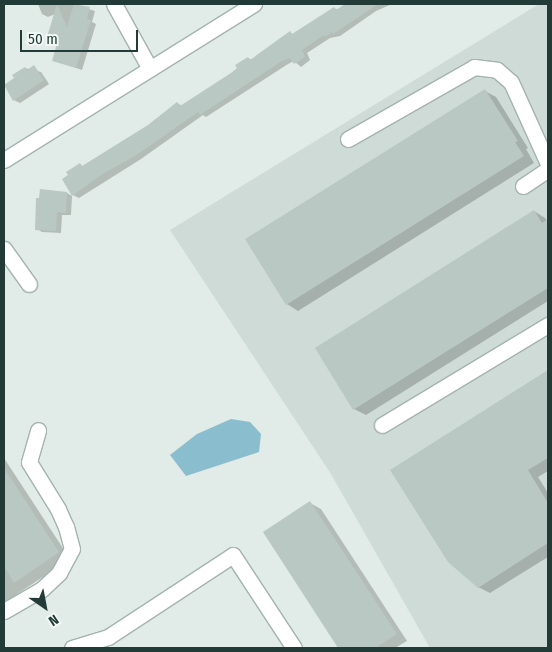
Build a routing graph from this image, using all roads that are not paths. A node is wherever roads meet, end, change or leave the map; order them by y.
1 (114, 4) edge
2 (254, 4) edge
3 (150, 68) junction
4 (348, 139) dead end
5 (4, 160) edge
6 (548, 164) edge
7 (548, 169) edge
8 (523, 186) dead end
9 (4, 249) edge
10 (29, 284) dead end
11 (548, 325) edge
12 (382, 425) dead end
13 (38, 430) dead end
14 (4, 611) edge
15 (72, 648) edge
16 (294, 648) edge

1 - 3 street
2 - 3 street
3 - 5 street
4 - 6 street
7 - 8 street
9 - 10 street
11 - 12 street
13 - 14 street
15 - 16 street

